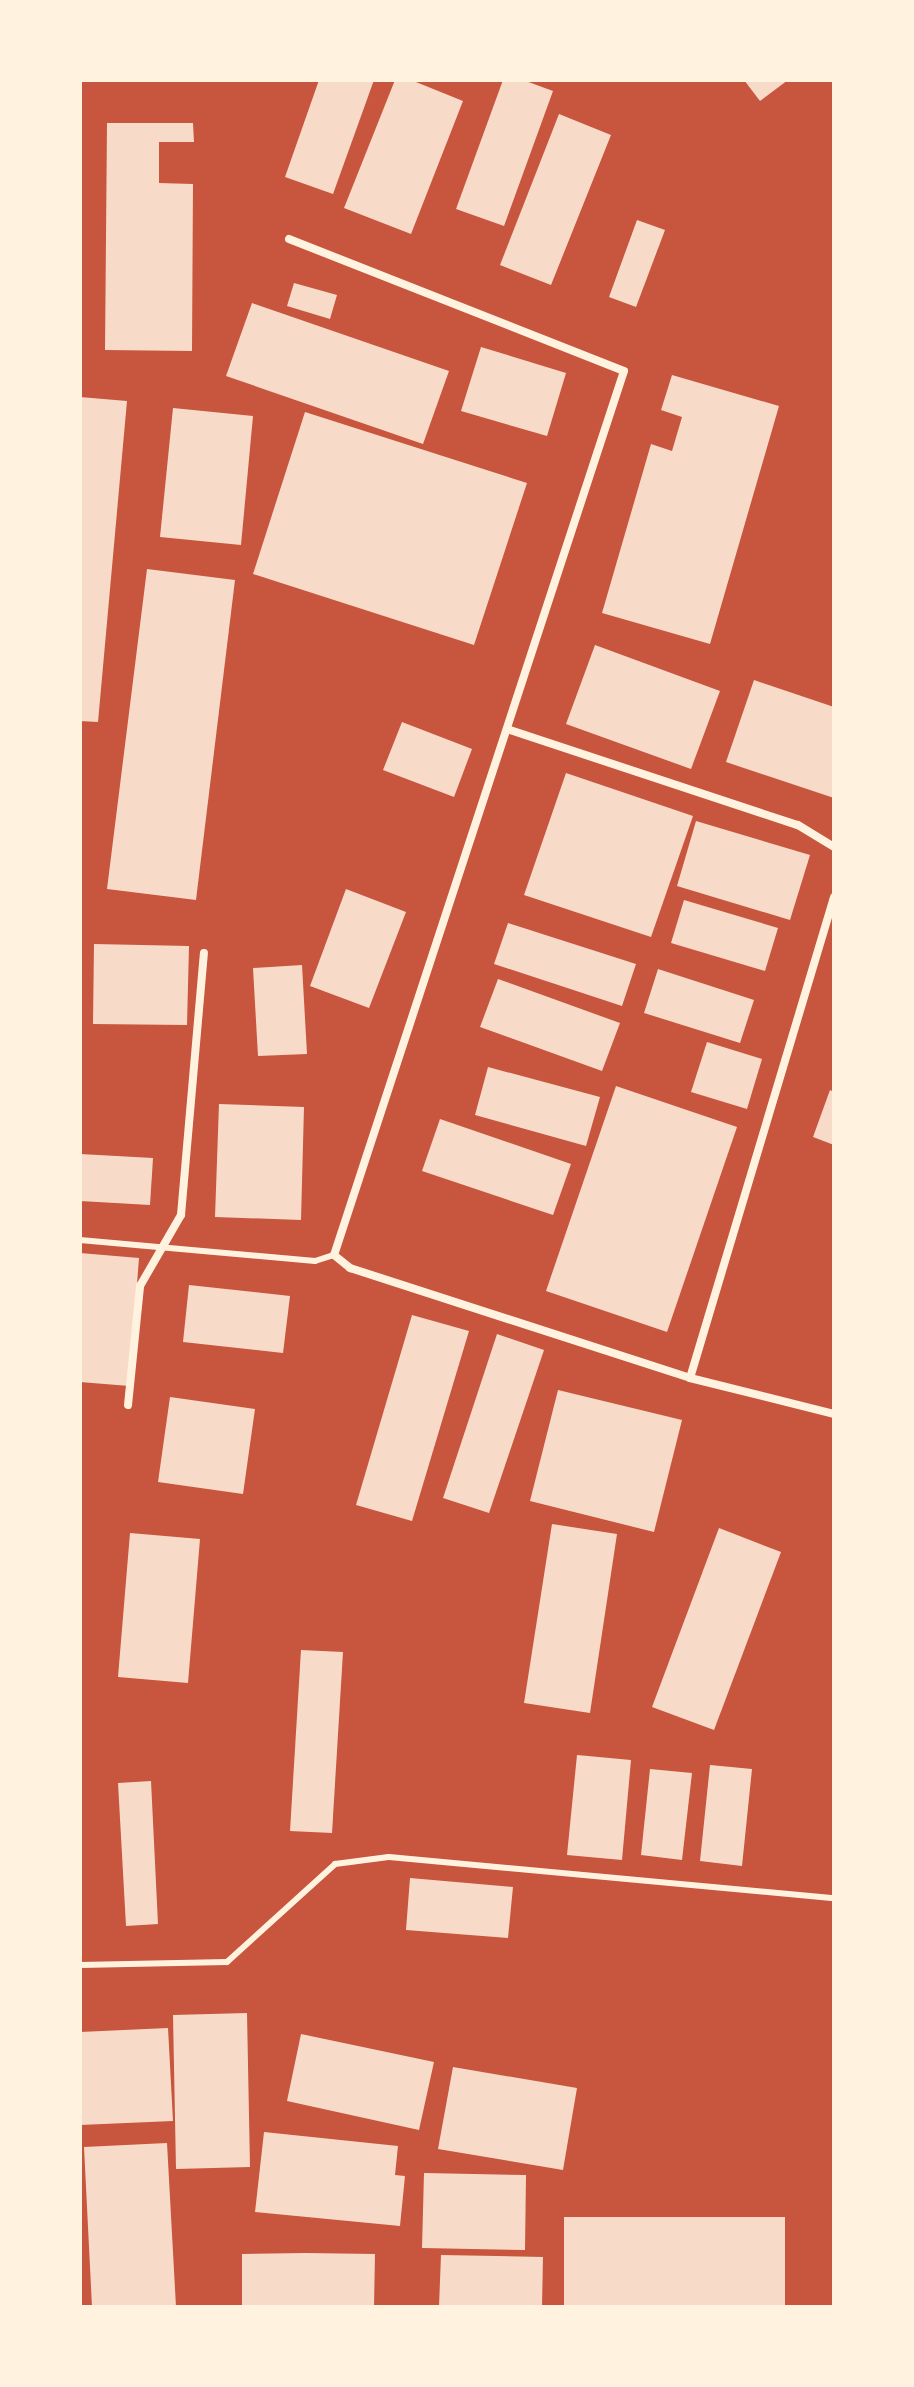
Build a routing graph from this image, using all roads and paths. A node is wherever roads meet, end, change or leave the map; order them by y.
1 (289, 239) dead end
2 (510, 730) junction
3 (834, 847) edge
4 (834, 897) edge
5 (204, 953) dead end
6 (80, 1240) edge
7 (162, 1248) junction
8 (334, 1255) junction
9 (690, 1378) junction
10 (128, 1405) dead end
11 (834, 1414) edge
12 (834, 1898) edge
13 (80, 1965) edge

1 - 2 street
2 - 3 street
2 - 8 street
4 - 9 street
5 - 7 street
6 - 7 lane
7 - 8 lane
7 - 10 street
8 - 9 street
9 - 11 street
12 - 13 lane

